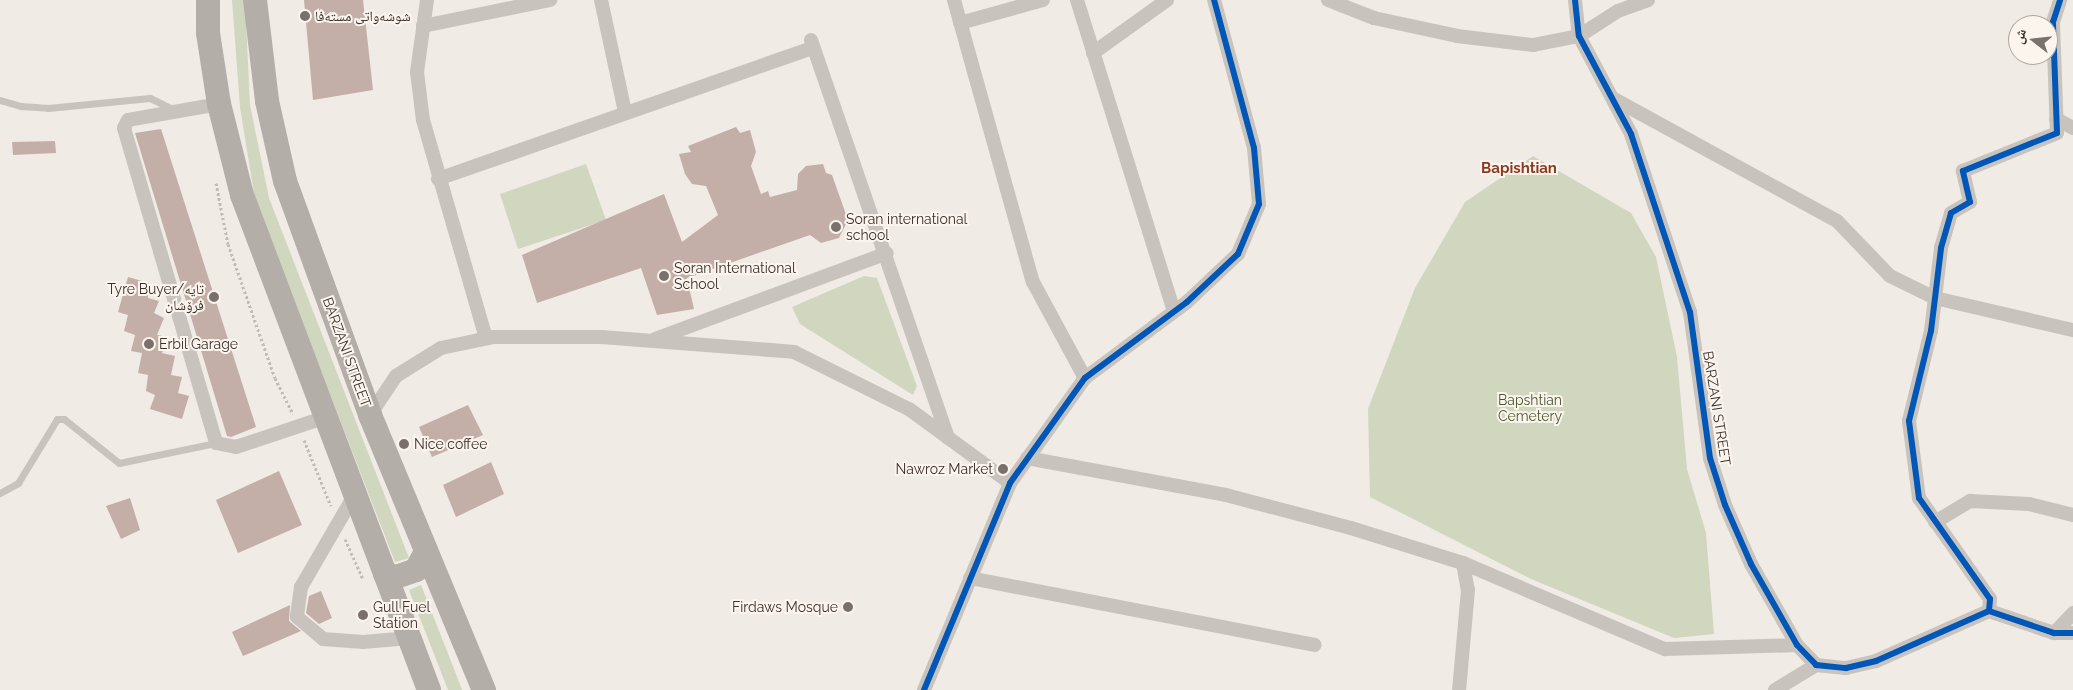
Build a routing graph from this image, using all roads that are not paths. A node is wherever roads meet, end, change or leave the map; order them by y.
1 (208, 0) edge
2 (255, 0) edge
3 (426, 0) edge
4 (550, 0) edge
5 (601, 0) edge
6 (954, 0) edge
7 (1043, 0) edge
8 (1076, 0) edge
9 (1167, 0) edge
10 (1214, 0) edge
11 (1328, 0) edge
12 (1575, 0) edge
13 (1648, 0) edge
14 (2060, 0) edge
15 (960, 23) junction
16 (423, 26) junction
17 (1579, 36) junction
18 (1093, 53) junction
19 (1614, 99) junction
20 (0, 100) edge
21 (220, 104) junction
22 (625, 112) junction
23 (180, 113) junction
24 (2056, 119) junction
25 (2073, 128) edge
26 (438, 180) junction
27 (887, 253) junction
28 (1935, 298) junction
29 (1174, 311) junction
30 (2073, 330) edge
31 (486, 338) junction
32 (650, 341) junction
33 (1085, 378) junction
34 (370, 415) junction
35 (326, 417) junction
36 (948, 438) junction
37 (216, 443) junction
38 (1027, 458) junction
39 (1010, 483) junction
40 (0, 493) edge
41 (355, 494) junction
42 (2073, 515) edge
43 (1935, 522) junction
44 (426, 552) junction
45 (1463, 563) junction
46 (385, 574) junction
47 (970, 578) junction
48 (1989, 611) junction
49 (2073, 613) edge
50 (2054, 633) junction
51 (2073, 633) edge
52 (410, 638) junction
53 (1315, 645) dead end
54 (1797, 645) junction
55 (1816, 665) junction
56 (429, 690) edge
57 (484, 690) edge
58 (924, 690) edge
59 (1459, 690) edge
60 (1774, 690) edge

1 - 21 highway
2 - 34 highway, BARZANI STREET
3 - 16 street
4 - 16 street
5 - 22 street
6 - 15 street
7 - 15 street
8 - 18 street
9 - 18 street
10 - 29 street
11 - 17 street
12 - 17 street, BARZANI STREET
13 - 17 street
14 - 24 street
15 - 33 street
16 - 26 street
17 - 19 street, BARZANI STREET
18 - 29 street
19 - 28 street
19 - 54 street, BARZANI STREET
20 - 23 lane
21 - 23 street
21 - 35 highway
22 - 26 street
22 - 27 street
23 - 37 street
24 - 25 street
24 - 28 street
26 - 31 street
27 - 32 street
27 - 36 street
28 - 30 street
28 - 43 street
29 - 33 street
31 - 32 street
31 - 34 street
32 - 36 street
33 - 38 street
34 - 44 highway, BARZANI STREET
35 - 37 street
35 - 41 highway
36 - 39 street
37 - 40 lane
38 - 39 street
38 - 45 street
39 - 47 street
41 - 46 highway
41 - 52 street
42 - 43 street
43 - 48 street
44 - 46 highway
44 - 57 highway, BARZANI STREET
45 - 54 street
45 - 59 street
46 - 52 highway
47 - 53 street
47 - 58 street
48 - 50 street
48 - 55 street
49 - 50 street
50 - 51 street
52 - 56 highway
54 - 55 street, BARZANI STREET
55 - 60 street

